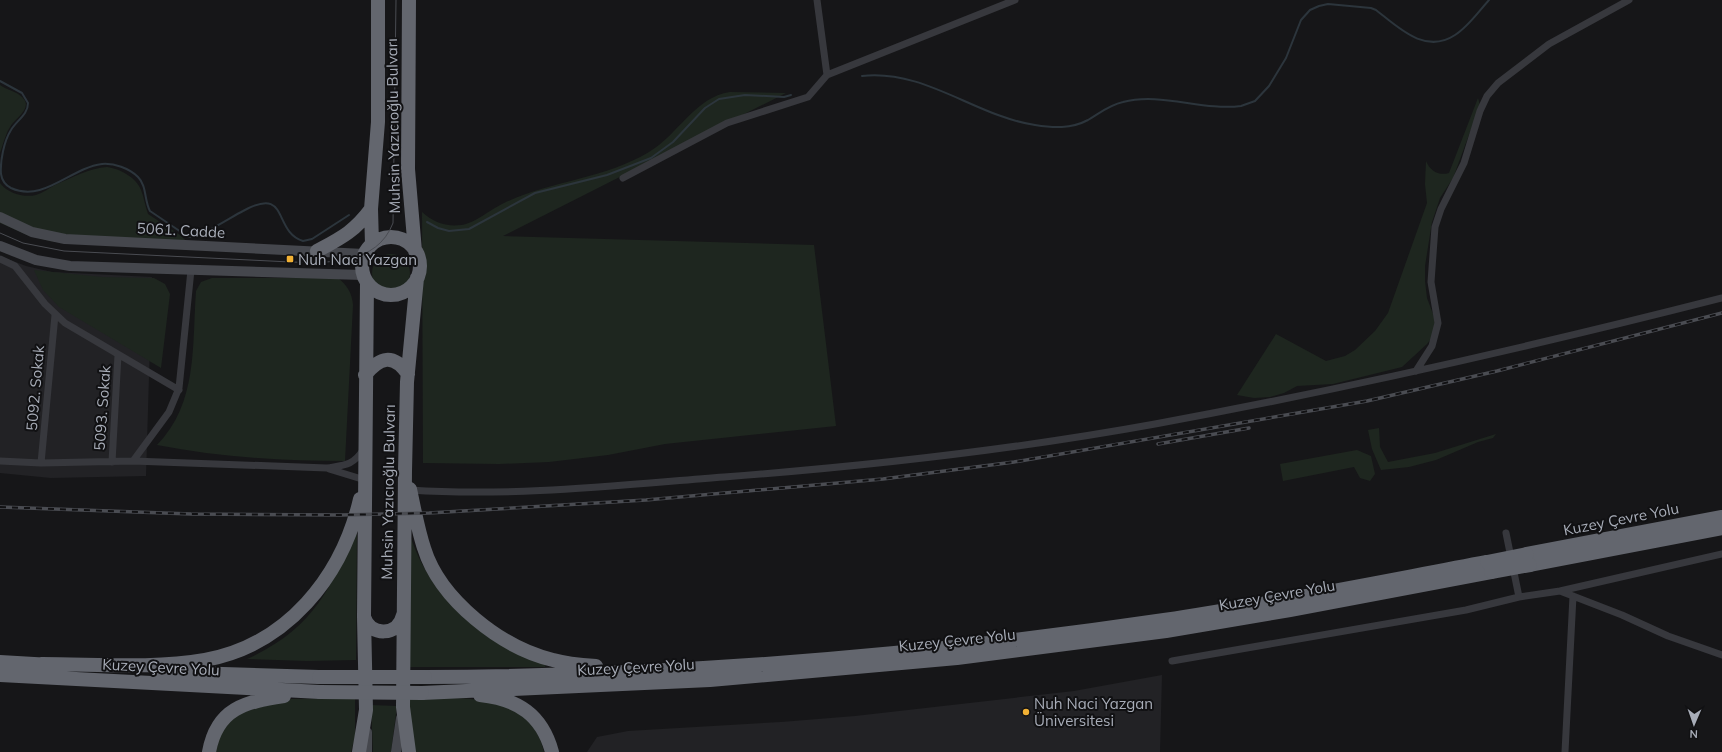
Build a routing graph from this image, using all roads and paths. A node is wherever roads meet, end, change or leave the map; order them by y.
1 (378, 0) edge
2 (409, 0) edge
3 (817, 0) edge
4 (1015, 0) edge
5 (1629, 0) edge
6 (827, 75) junction
7 (623, 178) dead end
8 (370, 209) junction
9 (0, 217) edge
10 (0, 246) edge
11 (368, 249) junction
12 (317, 251) junction
13 (415, 251) junction
14 (0, 259) edge
15 (191, 270) junction
16 (365, 278) junction
17 (417, 278) junction
18 (1722, 298) edge
19 (55, 315) junction
20 (118, 355) junction
21 (1416, 371) junction
22 (408, 374) junction
23 (365, 375) junction
24 (179, 390) junction
25 (365, 447) junction
26 (0, 461) edge
27 (133, 461) junction
28 (112, 462) junction
29 (41, 463) junction
30 (327, 468) junction
31 (405, 471) junction
32 (365, 480) junction
33 (410, 490) junction
34 (1722, 517) edge
35 (1722, 528) edge
36 (1506, 533) dead end
37 (1722, 554) edge
38 (1528, 560) junction
39 (1489, 567) junction
40 (1560, 591) junction
41 (1573, 596) junction
42 (1519, 597) junction
43 (403, 615) junction
44 (364, 616) junction
45 (1722, 655) edge
46 (1172, 661) dead end
47 (0, 662) edge
48 (42, 664) junction
49 (734, 666) junction
50 (0, 675) edge
51 (320, 692) junction
52 (422, 693) junction
53 (403, 707) junction
54 (366, 710) junction
55 (209, 752) edge
56 (359, 752) edge
57 (368, 752) edge
58 (396, 752) edge
59 (409, 752) edge
60 (552, 752) edge
61 (1565, 752) edge

1 - 8 highway, Muhsin Yazıcıoğlu Bulvarı
2 - 13 highway, Muhsin Yazıcıoğlu Bulvarı
3 - 6 street
4 - 6 street
5 - 21 street
6 - 7 street
8 - 11 highway, Muhsin Yazıcıoğlu Bulvarı
8 - 12 highway
9 - 12 street, 5061. Cadde
10 - 15 street
11 - 12 street, 5061. Cadde
11 - 13 highway
11 - 16 highway
13 - 17 highway
14 - 19 street
15 - 16 street
15 - 24 street
16 - 17 highway
16 - 23 highway, Muhsin Yazıcıoğlu Bulvarı
17 - 22 highway, Muhsin Yazıcıoğlu Bulvarı
18 - 21 street
19 - 20 street
19 - 29 street, 5092. Sokak
20 - 24 street
20 - 28 street, 5093. Sokak
21 - 33 street
22 - 23 highway
22 - 31 highway, Muhsin Yazıcıoğlu Bulvarı
23 - 25 highway, Muhsin Yazıcıoğlu Bulvarı
24 - 27 street
25 - 30 street
25 - 32 highway, Muhsin Yazıcıoğlu Bulvarı
26 - 29 street
27 - 28 street
27 - 30 street
28 - 29 street
30 - 32 street
31 - 33 highway
31 - 43 highway, Muhsin Yazıcıoğlu Bulvarı
32 - 44 highway, Muhsin Yazıcıoğlu Bulvarı
32 - 48 highway
33 - 49 highway
34 - 38 highway, Kuzey Çevre Yolu
35 - 38 highway, Kuzey Çevre Yolu
36 - 42 street
37 - 40 street
38 - 39 highway, bridge
39 - 49 highway, Kuzey Çevre Yolu
39 - 52 highway, Kuzey Çevre Yolu
40 - 41 street
40 - 42 street
41 - 45 street
41 - 61 street
42 - 46 street
43 - 44 highway
43 - 53 highway, Muhsin Yazıcıoğlu Bulvarı
44 - 54 highway, Muhsin Yazıcıoğlu Bulvarı
47 - 48 highway, Kuzey Çevre Yolu
48 - 49 highway, Kuzey Çevre Yolu, bridge
50 - 51 highway, Kuzey Çevre Yolu
51 - 52 highway, bridge
51 - 55 highway
52 - 60 highway
53 - 58 street
53 - 59 highway, Muhsin Yazıcıoğlu Bulvarı
54 - 56 highway, Muhsin Yazıcıoğlu Bulvarı
54 - 57 street

